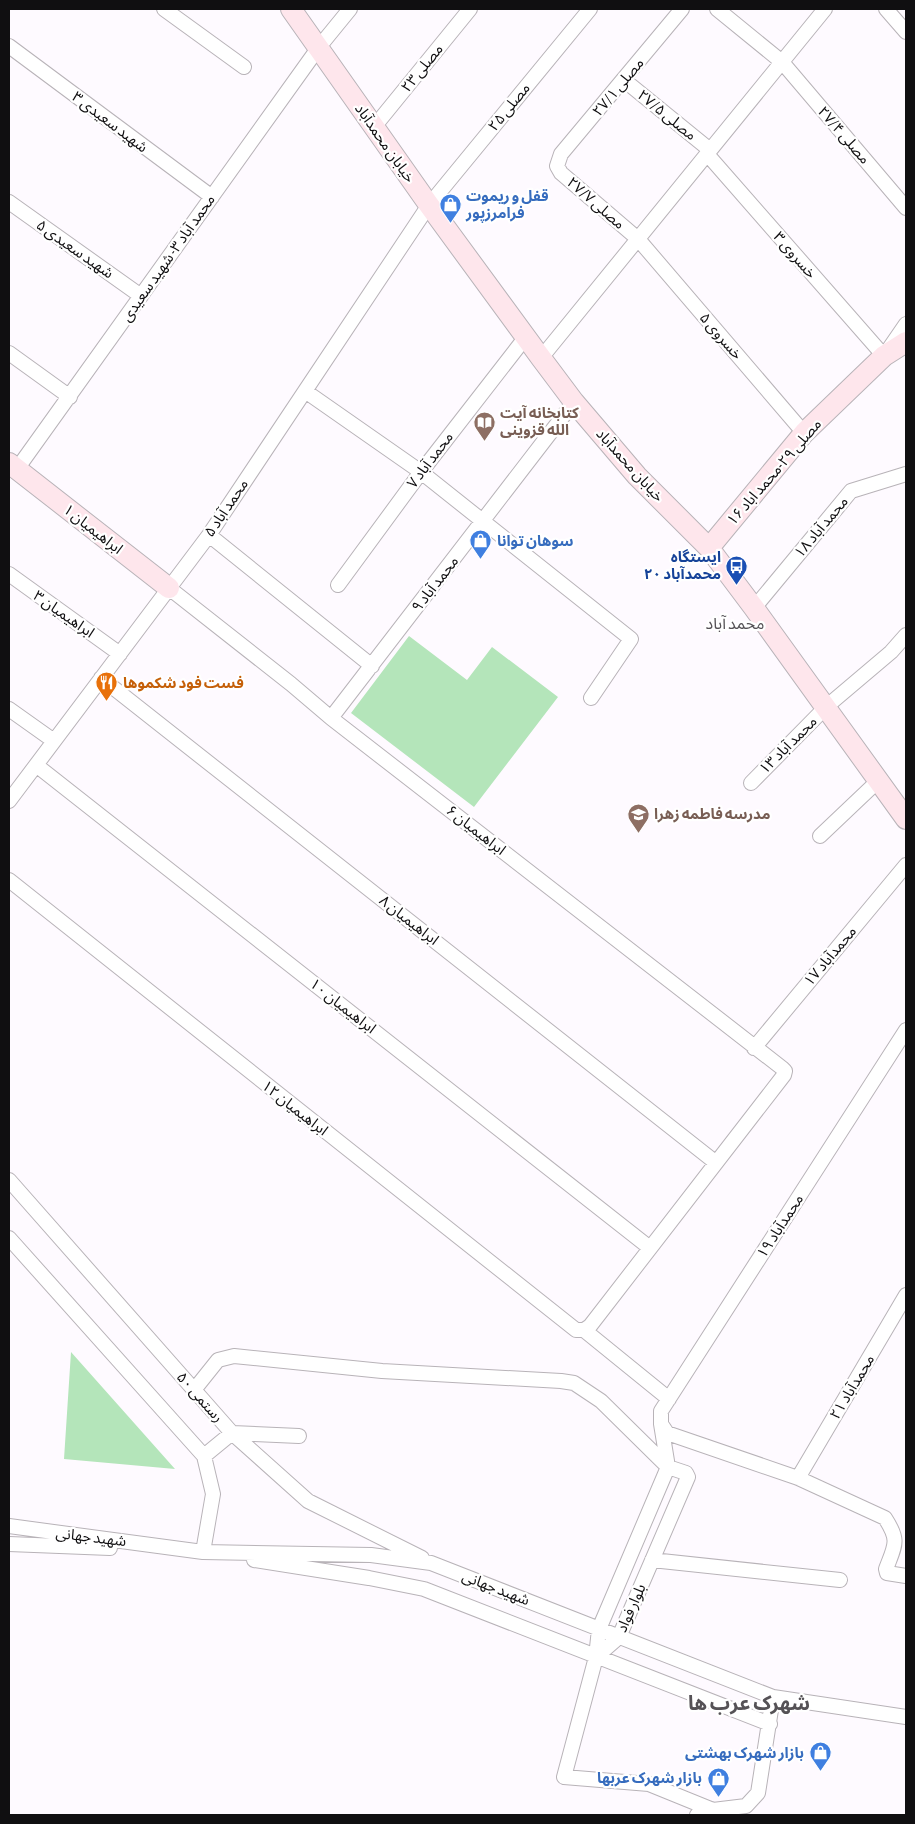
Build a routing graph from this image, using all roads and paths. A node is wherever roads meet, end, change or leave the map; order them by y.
1 (164, 9) edge
2 (291, 9) edge
3 (350, 9) edge
4 (470, 9) edge
5 (590, 9) edge
6 (682, 9) edge
7 (717, 9) edge
8 (825, 9) edge
9 (886, 9) edge
10 (906, 32) edge
11 (9, 46) edge
12 (319, 47) junction
13 (782, 62) junction
14 (244, 67) dead end
15 (624, 80) junction
16 (374, 127) junction
17 (709, 152) junction
18 (557, 166) joint
19 (212, 197) junction
20 (9, 202) edge
21 (429, 205) junction
22 (906, 208) edge
23 (638, 239) junction
24 (141, 296) junction
25 (906, 324) edge
26 (525, 338) junction
27 (906, 342) edge
28 (9, 353) edge
29 (884, 356) junction
30 (541, 358) junction
31 (305, 391) junction
32 (70, 396) junction
33 (574, 402) junction
34 (804, 433) junction
35 (13, 466) edge
36 (421, 472) junction
37 (906, 474) edge
38 (483, 520) junction
39 (209, 535) junction
40 (709, 548) junction
41 (9, 574) edge
42 (338, 585) dead end
43 (169, 588) junction
44 (754, 608) junction
45 (906, 635) edge
46 (120, 654) junction
47 (372, 666) junction
48 (101, 678) junction
49 (591, 698) dead end
50 (826, 707) junction
51 (9, 709) edge
52 (331, 718) junction
53 (54, 741) junction
54 (36, 765) junction
55 (879, 780) junction
56 (751, 783) dead end
57 (9, 801) edge
58 (906, 819) edge
59 (820, 836) dead end
60 (906, 865) edge
61 (9, 880) edge
62 (906, 1030) edge
63 (754, 1048) junction
64 (715, 1162) junction
65 (9, 1180) edge
66 (9, 1238) edge
67 (650, 1248) junction
68 (906, 1296) edge
69 (584, 1330) junction
70 (194, 1390) junction
71 (669, 1399) junction
72 (661, 1424) junction
73 (232, 1433) junction
74 (299, 1436) dead end
75 (204, 1456) junction
76 (668, 1467) junction
77 (798, 1478) junction
78 (9, 1526) edge
79 (9, 1544) edge
80 (203, 1552) junction
81 (652, 1560) junction
82 (431, 1563) junction
83 (906, 1576) edge
84 (840, 1580) dead end
85 (599, 1628) junction
86 (619, 1637) junction
87 (596, 1657) junction
88 (773, 1697) junction
89 (906, 1717) edge
90 (770, 1724) junction
91 (713, 1810) junction
92 (697, 1815) edge

1 - 14 street
2 - 12 street, خیابان محمدآباد
3 - 12 street, محمد آباد ۳- شهید سعیدی
4 - 16 street, مصلی ۲۳
5 - 21 street, مصلی ۲۵
6 - 15 street, مصلی ۲۷/۱
7 - 13 street, مصلی ۲۷/۴
8 - 13 street
9 - 10 street
11 - 19 street, شهید سعیدی ۳
12 - 16 street, خیابان محمدآباد
12 - 19 street, محمد آباد ۳- شهید سعیدی
13 - 17 street
13 - 22 street, مصلی ۲۷/۴
15 - 17 street, مصلی ۲۷/۵
15 - 18 street, مصلی ۲۷/۱
16 - 21 street, خیابان محمدآباد
17 - 23 street
17 - 29 street, خسروی ۳
18 - 23 street, مصلی ۲۷/۷
19 - 24 street, محمد آباد ۳- شهید سعیدی
20 - 24 street, شهید سعیدی ۵
21 - 26 street, خیابان محمدآباد
21 - 31 street, محمد آباد ۵
23 - 30 street
23 - 34 street, خسروی ۵
24 - 32 street, محمد آباد ۳- شهید سعیدی
25 - 29 street
26 - 30 street, خیابان محمدآباد
26 - 36 street, محمد آباد ۷
27 - 29 street, مصلی ۲۹-محمد اباد ۱۶
28 - 32 street
29 - 34 street, مصلی ۲۹-محمد اباد ۱۶
30 - 33 street, خیابان محمدآباد
31 - 36 street
31 - 39 street, محمد آباد ۵
32 - 35 street, محمد آباد ۳- شهید سعیدی
33 - 38 street, محمد آباد ۹
33 - 40 street, خیابان محمدآباد
34 - 40 street, مصلی ۲۹-محمد اباد ۱۶
35 - 43 street, ابراهیمیان ۱
36 - 38 street
36 - 42 street, محمد آباد ۷
37 - 44 street, محمد آباد ۱۸
38 - 47 street, محمد آباد ۹
38 - 49 street
39 - 43 street, محمد آباد ۵
39 - 47 street
40 - 44 street, خیابان محمدآباد
41 - 46 street, ابراهیمیان ۳
43 - 46 street, محمد آباد ۵
43 - 52 street, ابراهیمیان ۶
44 - 50 street, خیابان محمدآباد
45 - 50 street, محمد آباد ۱۳
46 - 48 street, محمد آباد ۵
47 - 52 street, محمد آباد ۹
48 - 53 street, محمد آباد ۵
48 - 64 street, ابراهیمیان ۸
50 - 55 street, خیابان محمدآباد
50 - 56 street, محمد آباد ۱۳
51 - 53 street
52 - 63 street, ابراهیمیان ۶
53 - 54 street, محمد آباد ۵
54 - 57 street, محمد آباد ۵
54 - 67 street, ابراهیمیان ۱۰
55 - 58 street, خیابان محمدآباد
55 - 59 street
60 - 63 street, محمدآباد ۱۷
61 - 69 street, ابراهیمیان ۱۲
62 - 71 street, محمدآباد ۱۹
63 - 64 street, ابراهیمیان ۶
64 - 67 street
65 - 70 street, رستمی ۵۰
66 - 75 street
67 - 69 street
68 - 77 street, محمدآباد ۲۱
69 - 71 street, ابراهیمیان ۱۲
70 - 73 street, رستمی ۵۰
70 - 76 street
71 - 72 street, محمدآباد ۱۹
72 - 76 street
72 - 77 street
73 - 74 street
73 - 75 street
73 - 82 street, رستمی ۵۰
75 - 80 street
76 - 81 street, بلوار فواد
76 - 85 street, بلوار فواد
77 - 83 street
78 - 80 street, شهید جهانی
79 - 80 street, شهید جهانی
80 - 82 street, شهید جهانی
80 - 87 street, شهید جهانی
81 - 84 street
81 - 86 street, بلوار فواد
82 - 85 street, شهید جهانی
85 - 86 street, شهید جهانی
85 - 87 street, بلوار فواد
86 - 87 street, بلوار فواد
86 - 88 street, شهید جهانی
87 - 90 street, شهید جهانی
87 - 91 street
88 - 89 street, شهید جهانی
88 - 90 street
90 - 91 street
91 - 92 street

